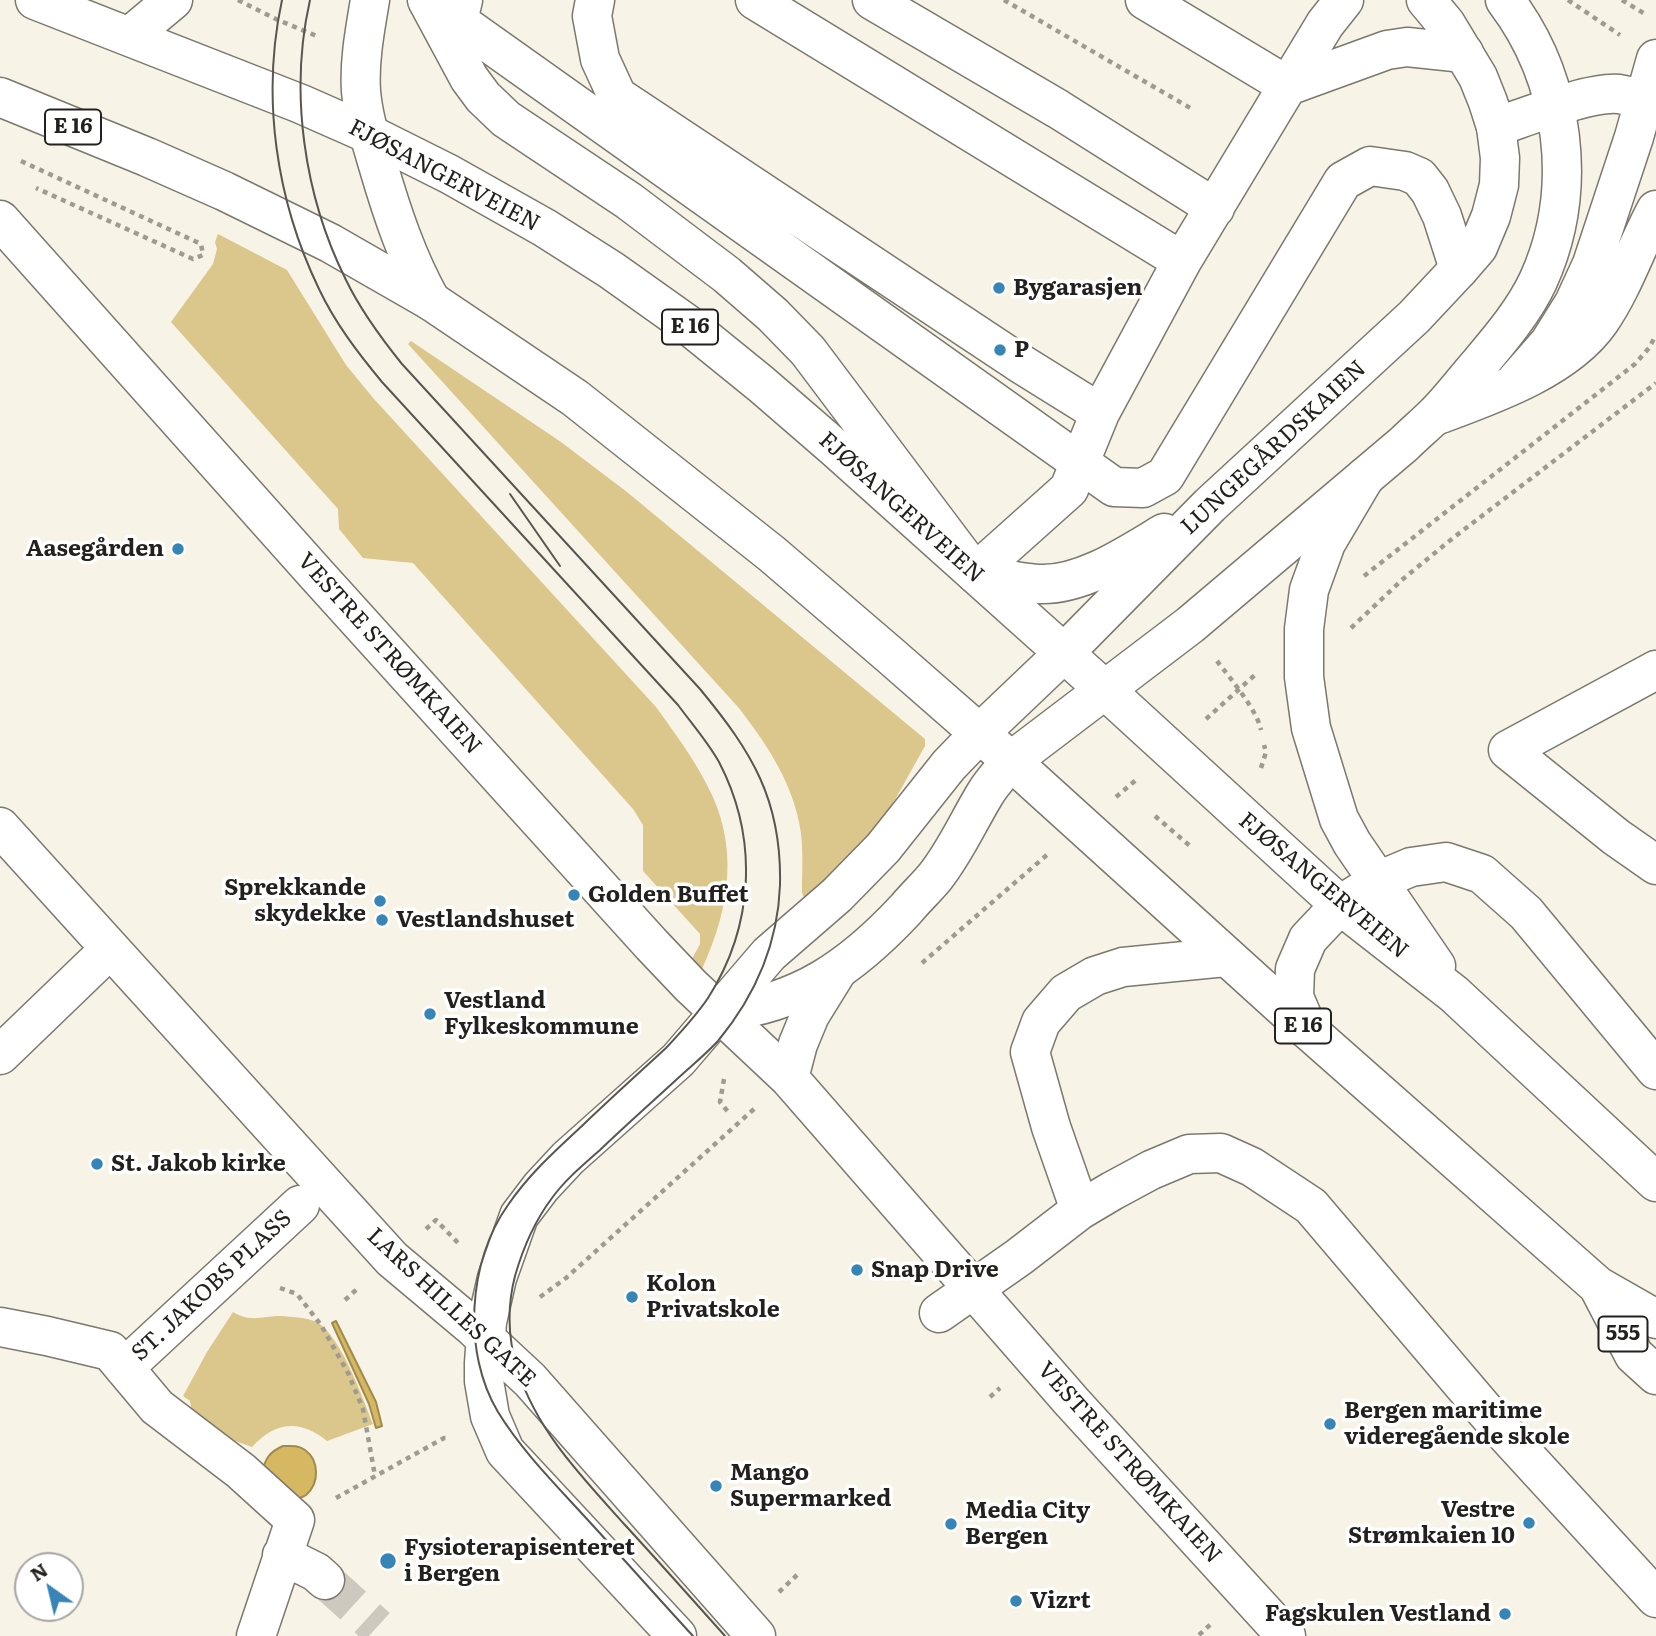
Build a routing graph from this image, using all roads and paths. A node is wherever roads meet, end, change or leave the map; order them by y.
1 (35, 0) edge
2 (173, 0) edge
3 (370, 0) edge
4 (426, 0) edge
5 (463, 0) edge
6 (595, 0) edge
7 (755, 0) edge
8 (872, 0) edge
9 (1004, 0) edge
10 (1145, 0) edge
11 (1343, 0) edge
12 (1426, 0) edge
13 (1505, 0) edge
14 (1568, 0) edge
15 (1622, 0) edge
16 (1648, 16) dead end
17 (130, 36) junction
18 (1643, 50) edge
19 (1464, 53) junction
20 (1288, 86) junction
21 (0, 97) edge
22 (1651, 103) edge
23 (1555, 107) junction
24 (1192, 109) dead end
25 (1496, 127) junction
26 (369, 134) junction
27 (22, 161) dead end
28 (32, 186) dead end
29 (1215, 208) junction
30 (1656, 210) edge
31 (0, 220) edge
32 (1182, 261) junction
33 (1459, 269) junction
34 (431, 301) junction
35 (1656, 334) edge
36 (1514, 383) junction
37 (1656, 383) edge
38 (1100, 413) junction
39 (1434, 415) junction
40 (1364, 477) junction
41 (1210, 505) junction
42 (975, 573) junction
43 (1362, 578) dead end
44 (1304, 629) junction
45 (1346, 634) dead end
46 (1064, 653) junction
47 (1217, 661) dead end
48 (1656, 670) edge
49 (1104, 689) junction
50 (1239, 691) junction
51 (980, 733) junction
52 (1262, 733) dead end
53 (1264, 742) dead end
54 (1171, 751) junction
55 (1011, 761) junction
56 (1261, 768) dead end
57 (1155, 816) dead end
58 (1082, 825) junction
59 (0, 827) edge
60 (1190, 846) dead end
61 (1656, 865) edge
62 (1378, 881) junction
63 (1340, 905) junction
64 (110, 949) junction
65 (1226, 957) junction
66 (919, 966) dead end
67 (836, 973) junction
68 (1454, 994) junction
69 (719, 1012) junction
70 (1308, 1030) junction
71 (0, 1055) edge
72 (1656, 1070) edge
73 (719, 1072) dead end
74 (789, 1078) junction
75 (729, 1113) dead end
76 (1656, 1182) edge
77 (300, 1205) dead end
78 (1080, 1210) junction
79 (436, 1220) dead end
80 (462, 1248) dead end
81 (1598, 1286) junction
82 (357, 1288) dead end
83 (973, 1289) junction
84 (209, 1290) junction
85 (537, 1299) dead end
86 (345, 1300) dead end
87 (939, 1313) dead end
88 (1656, 1319) edge
89 (0, 1327) edge
90 (486, 1339) junction
91 (124, 1368) junction
92 (1656, 1375) edge
93 (452, 1438) dead end
94 (375, 1476) junction
95 (295, 1520) junction
96 (282, 1555) junction
97 (325, 1580) tunnel mouth
98 (1656, 1598) edge
99 (1216, 1619) dead end
100 (1199, 1635) edge
101 (256, 1636) edge
102 (677, 1636) edge
103 (756, 1636) edge
104 (1286, 1636) edge

1 - 17 main road, FJØSANGERVEIEN / E 16
2 - 17 main road
3 - 26 main road
4 - 42 main road
5 - 33 main road
6 - 38 main road
7 - 32 main road
8 - 29 main road
9 - 24 path
10 - 20 main road
11 - 20 main road
12 - 19 main road, LUNGEGÅRDSKAIEN
13 - 23 main road
14 - 18 path
15 - 16 path
17 - 26 main road, FJØSANGERVEIEN / E 16
18 - 22 main road
19 - 20 main road
19 - 25 main road, LUNGEGÅRDSKAIEN
20 - 29 main road
21 - 34 main road, E 16
22 - 23 main road
22 - 36 main road
23 - 25 main road
23 - 39 main road
25 - 33 main road, LUNGEGÅRDSKAIEN
26 - 34 main road
26 - 42 main road, FJØSANGERVEIEN / E 16
27 - 28 path
29 - 32 main road
30 - 36 main road
31 - 69 main road, VESTRE STRØMKAIEN
32 - 38 main road
33 - 41 main road, LUNGEGÅRDSKAIEN
34 - 51 main road, E 16
35 - 43 path
36 - 39 main road
37 - 45 path
38 - 42 main road
39 - 40 main road
40 - 44 main road, E 16
40 - 49 main road
41 - 42 main road
41 - 46 main road, LUNGEGÅRDSKAIEN
42 - 46 main road, FJØSANGERVEIEN / E 16
44 - 50 path
44 - 62 main road, E 16
46 - 49 main road, FJØSANGERVEIEN / E 16
46 - 51 main road, LUNGEGÅRDSKAIEN
47 - 50 path
48 - 61 main road
49 - 54 main road, FJØSANGERVEIEN / E 16
49 - 55 main road
50 - 52 path
50 - 54 path
51 - 55 main road, E 16
51 - 69 main road, LUNGEGÅRDSKAIEN
53 - 56 path
54 - 58 path
54 - 63 main road, FJØSANGERVEIEN / E 16
55 - 58 main road, E 16
55 - 67 main road
57 - 60 path
58 - 65 main road, E 16
58 - 66 path
59 - 64 main road, LARS HILLES GATE
62 - 63 main road
62 - 68 main road, E 16
62 - 72 main road
63 - 68 main road, FJØSANGERVEIEN / E 16
63 - 70 main road
64 - 71 main road
64 - 90 main road, LARS HILLES GATE
65 - 70 main road, E 16
65 - 78 main road
67 - 69 main road
67 - 74 main road
68 - 76 main road, FJØSANGERVEIEN / E 16
69 - 74 main road, VESTRE STRØMKAIEN
69 - 90 main road, LUNGEGÅRDSKAIEN
70 - 81 main road, E 16
73 - 75 path
74 - 83 main road, VESTRE STRØMKAIEN
74 - 85 path
77 - 84 main road, ST. JAKOBS PLASS
78 - 83 main road
78 - 98 main road
79 - 80 path
81 - 88 main road, E 16
81 - 92 main road, 555
82 - 86 path
83 - 87 main road
83 - 104 main road, VESTRE STRØMKAIEN
84 - 91 main road, ST. JAKOBS PLASS
84 - 94 path
89 - 91 main road, ST. JAKOBS PLASS
90 - 102 main road, LUNGEGÅRDSKAIEN
90 - 103 main road, LARS HILLES GATE
91 - 95 main road, ST. JAKOBS PLASS
93 - 94 path
94 - 95 path
95 - 96 main road
96 - 97 main road
96 - 101 main road
99 - 100 path

